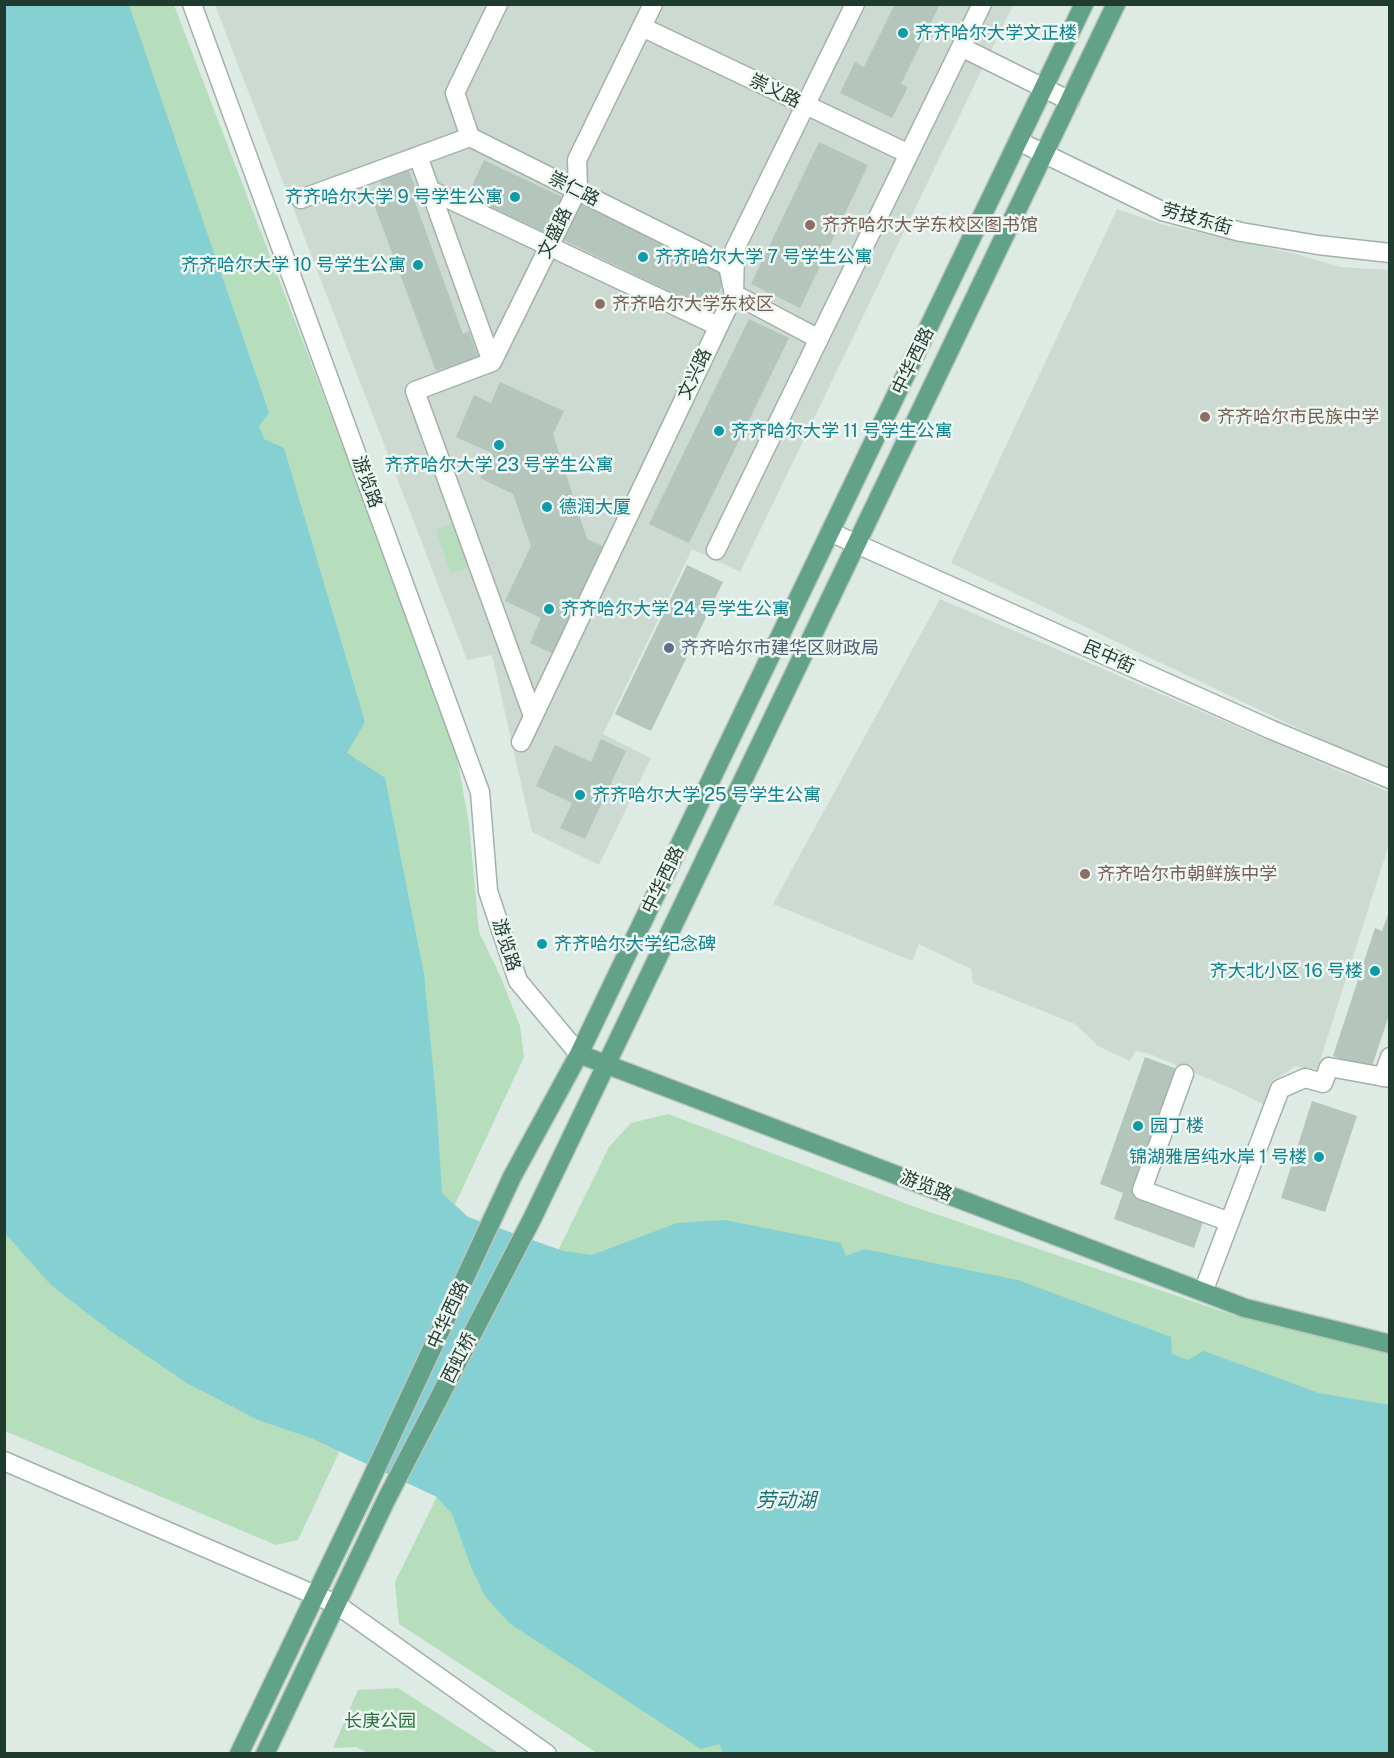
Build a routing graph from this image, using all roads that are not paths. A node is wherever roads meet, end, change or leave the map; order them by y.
1 (192, 4) edge
2 (498, 4) edge
3 (653, 4) edge
4 (855, 4) edge
5 (982, 4) edge
6 (1084, 4) edge
7 (1116, 4) edge
8 (642, 27) junction
9 (961, 47) junction
10 (1044, 88) junction
11 (1070, 101) junction
12 (806, 105) junction
13 (470, 137) junction
14 (1018, 141) junction
15 (909, 154) junction
16 (1044, 154) junction
17 (418, 156) junction
18 (430, 190) junction
19 (577, 190) junction
20 (301, 199) dead end
21 (549, 246) junction
22 (1389, 253) edge
23 (734, 294) junction
24 (718, 326) junction
25 (819, 339) junction
26 (492, 362) junction
27 (830, 532) junction
28 (856, 544) junction
29 (716, 550) dead end
30 (533, 716) junction
31 (521, 742) dead end
32 (1389, 779) edge
33 (579, 1054) junction
34 (1389, 1057) edge
35 (606, 1064) junction
36 (1184, 1074) dead end
37 (1386, 1077) edge
38 (532, 1219) joint
39 (1230, 1222) junction
40 (1203, 1292) junction
41 (1389, 1344) edge
42 (4, 1461) edge
43 (316, 1594) junction
44 (336, 1604) junction
45 (238, 1754) edge
46 (265, 1754) edge
47 (547, 1754) edge

1 - 33 street, 游览路
2 - 13 street
3 - 8 street, 文盛路
4 - 12 street, 文兴路
5 - 9 street
6 - 10 main road, 中华西路
7 - 11 main road, 中华西路
8 - 12 street, 崇义路
8 - 19 street, 文盛路
9 - 10 street
9 - 15 street
10 - 11 street
10 - 14 main road, 中华西路
11 - 16 main road, 中华西路
12 - 15 street, 崇义路
12 - 23 street, 文兴路
13 - 17 street
13 - 19 street, 崇仁路
14 - 16 street, 劳技东街
14 - 27 main road, 中华西路
15 - 25 street
16 - 22 street, 劳技东街
16 - 28 main road, 中华西路
17 - 18 street
17 - 20 street
18 - 21 street
18 - 26 street
19 - 21 street, 文盛路
19 - 23 street, 崇仁路
21 - 24 street
21 - 26 street, 文盛路
23 - 24 street, 文兴路
23 - 25 street
24 - 30 street, 文兴路
25 - 29 street
26 - 30 street
27 - 28 street, 民中街
27 - 33 main road, 中华西路
28 - 32 street, 民中街
28 - 35 main road, 中华西路
30 - 31 street, 文兴路
33 - 35 main road, 游览路
33 - 43 main road, 中华西路
34 - 37 street
35 - 38 main road, 中华西路
35 - 40 main road, 游览路
36 - 39 street
37 - 39 street
38 - 44 main road, 西虹桥
39 - 40 street
40 - 41 main road, 游览路
42 - 43 street
43 - 44 street
43 - 45 main road, 中华西路
44 - 46 main road
44 - 47 street

